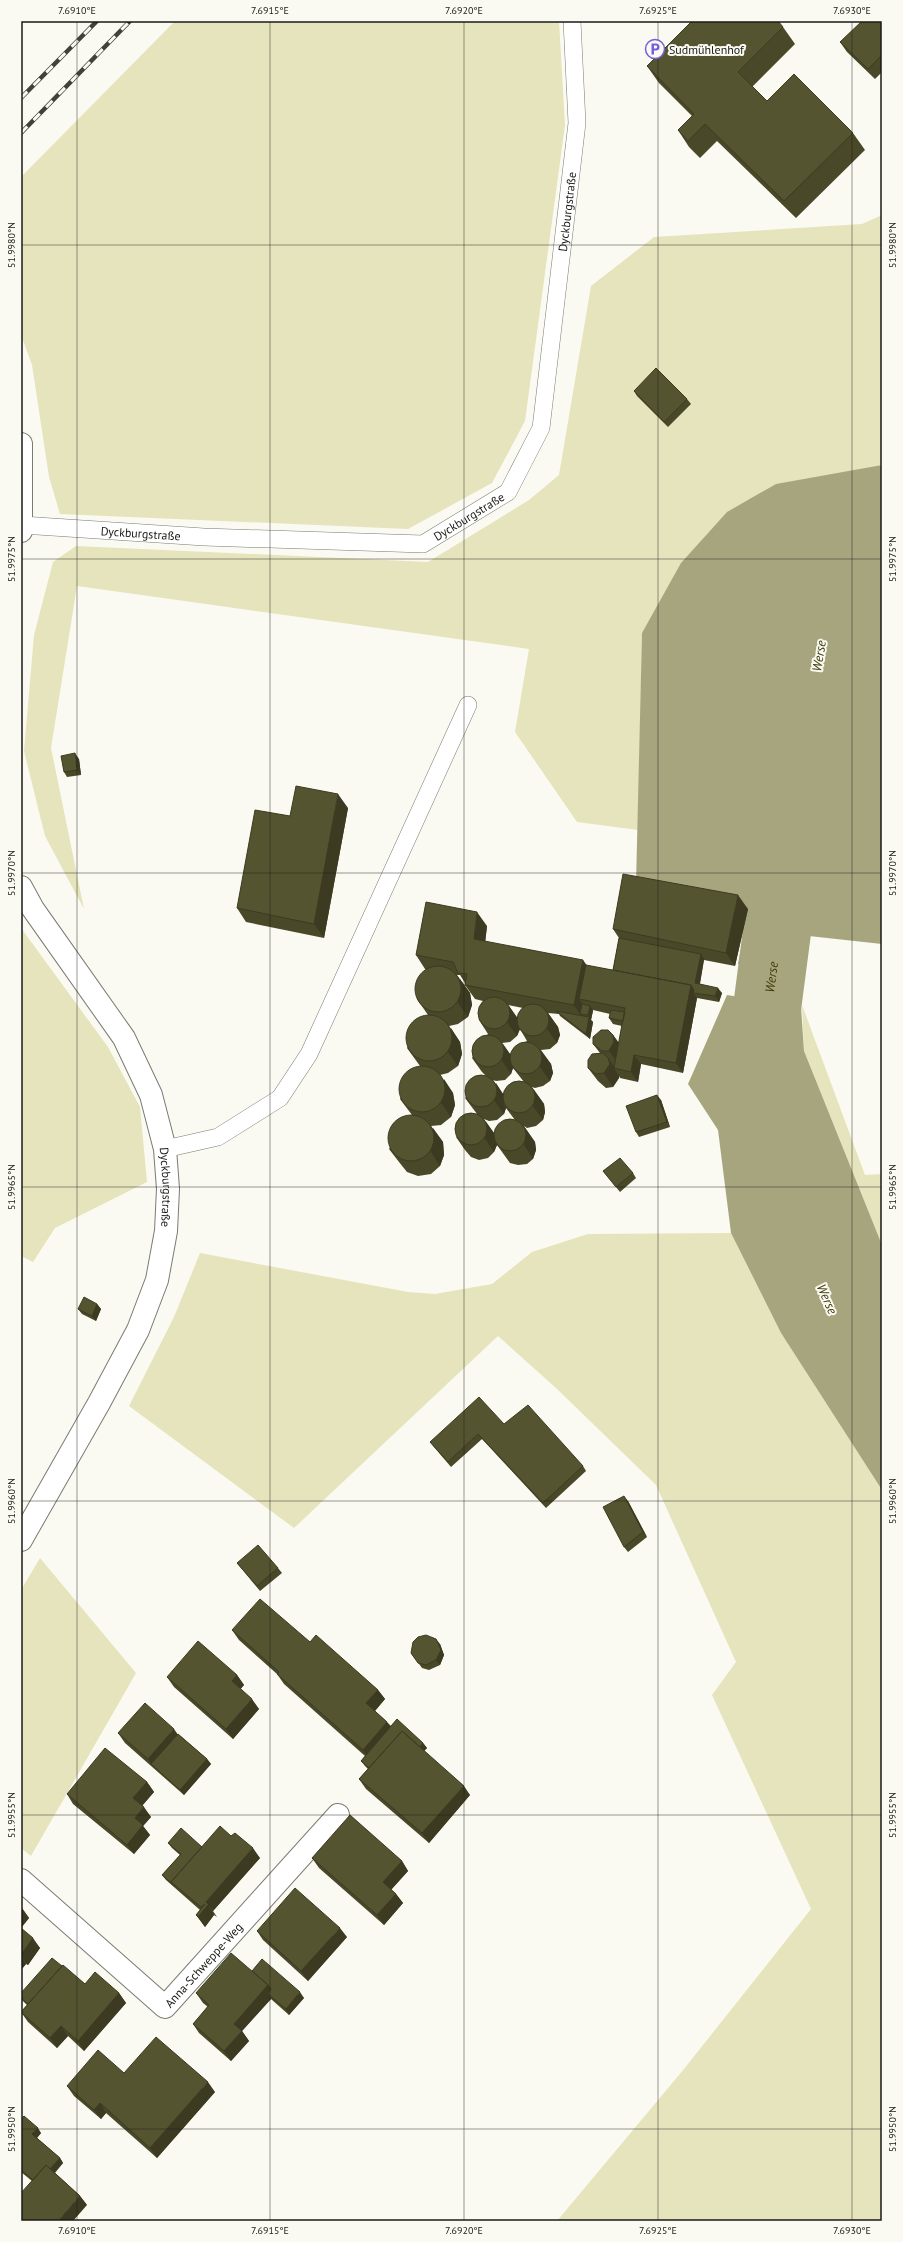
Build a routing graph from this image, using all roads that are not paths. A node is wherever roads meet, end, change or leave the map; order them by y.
1 (572, 21) edge
2 (21, 444) edge
3 (22, 528) edge
4 (468, 705) dead end
5 (21, 887) edge
6 (165, 1149) junction
7 (21, 1540) edge
8 (338, 1815) dead end
9 (21, 1880) edge

1 - 3 lane, Dyckburgstraße
2 - 3 street, Dyckburgstraße
4 - 6 lane
5 - 6 street, Dyckburgstraße
6 - 7 street, Dyckburgstraße
8 - 9 street, Anna-Schweppe-Weg

